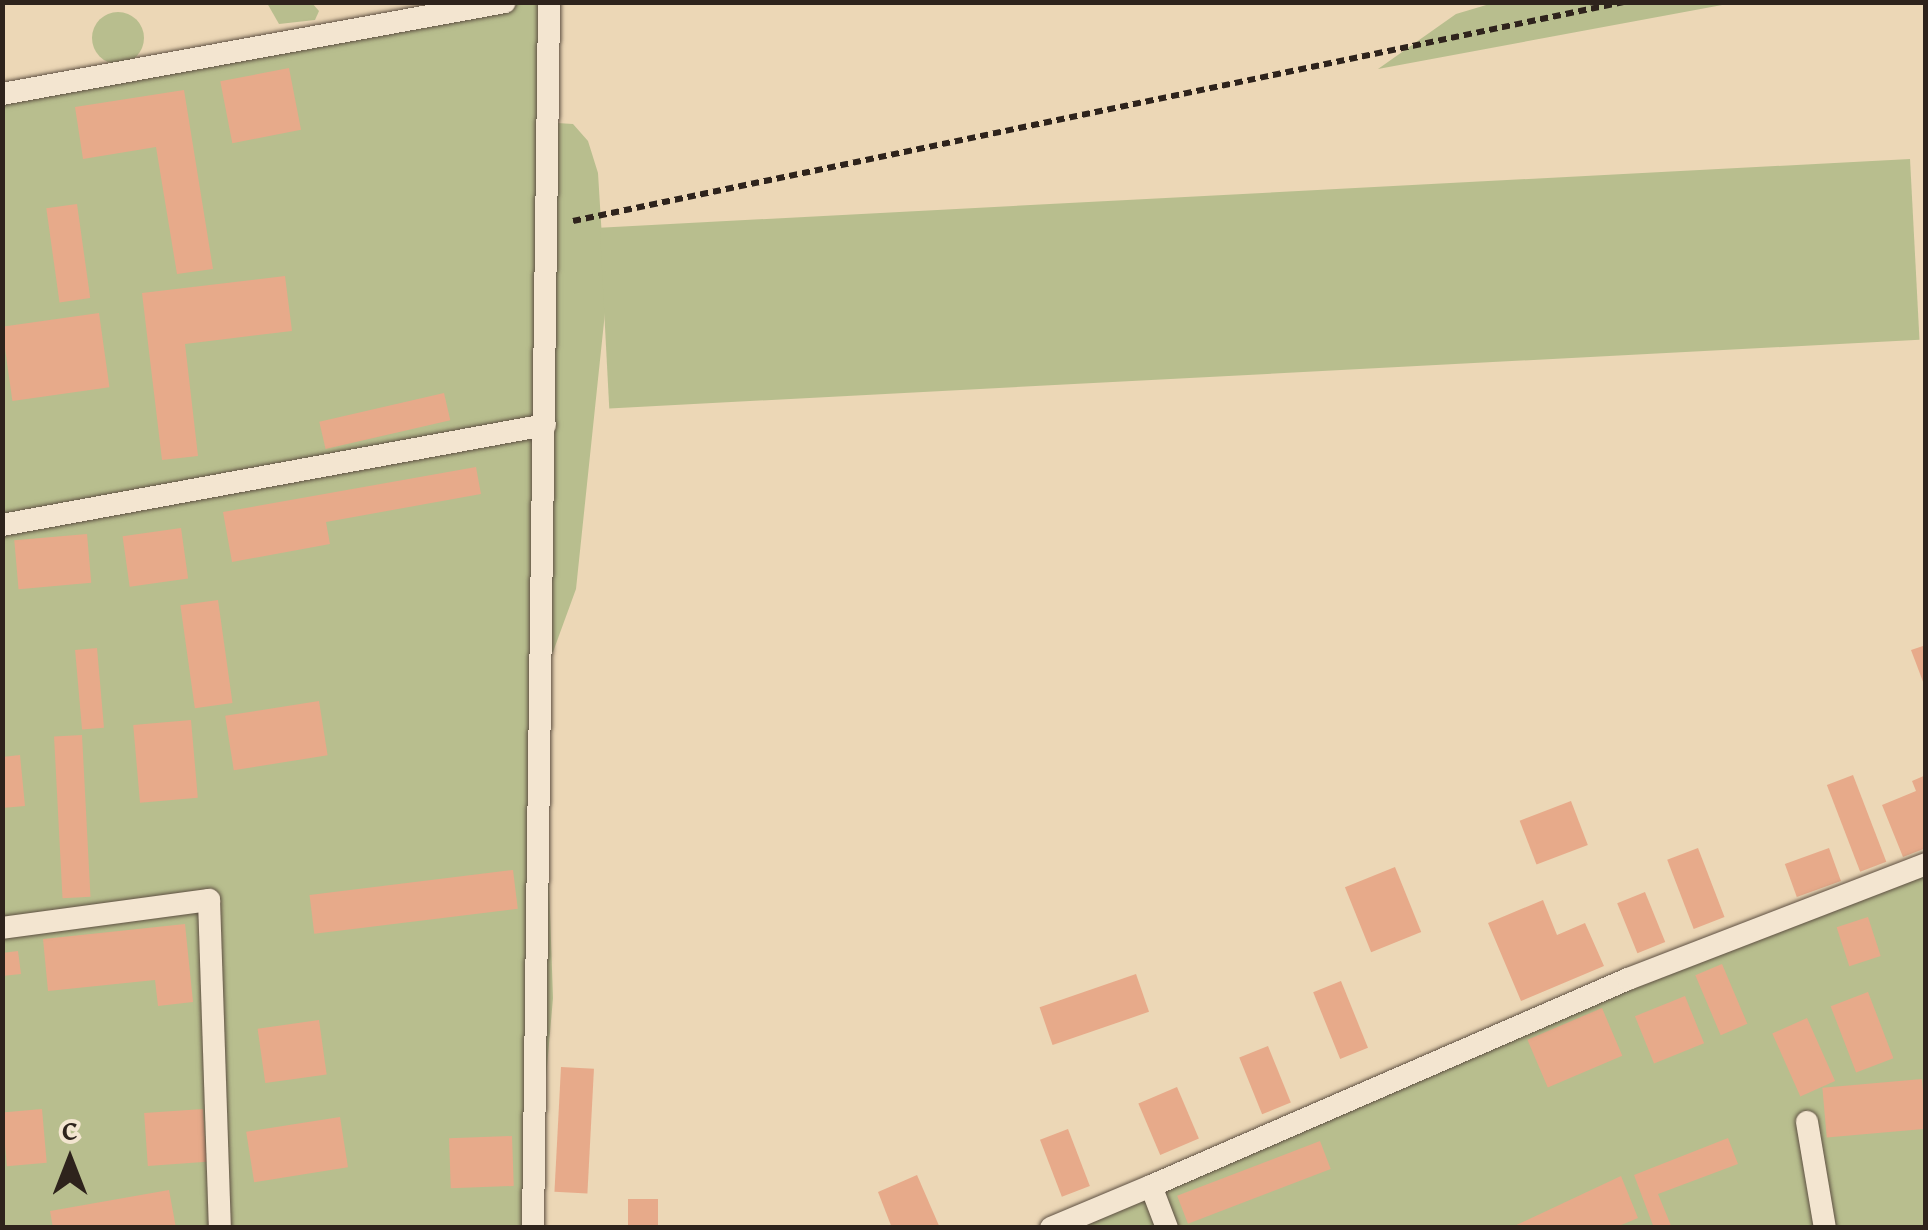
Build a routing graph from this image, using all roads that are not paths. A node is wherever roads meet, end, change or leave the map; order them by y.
1 (505, 2) edge
2 (549, 2) edge
3 (2, 94) edge
4 (546, 425) junction
5 (2, 525) edge
6 (1926, 864) edge
7 (2, 928) edge
8 (1806, 1122) dead end
9 (1151, 1186) junction
10 (220, 1228) edge
11 (533, 1228) edge
12 (1051, 1228) edge
13 (1166, 1228) edge
14 (1825, 1228) edge

1 - 3 lane
2 - 4 lane
4 - 5 lane
4 - 11 lane
6 - 9 lane
7 - 10 lane
8 - 14 lane
9 - 12 lane
9 - 13 lane

